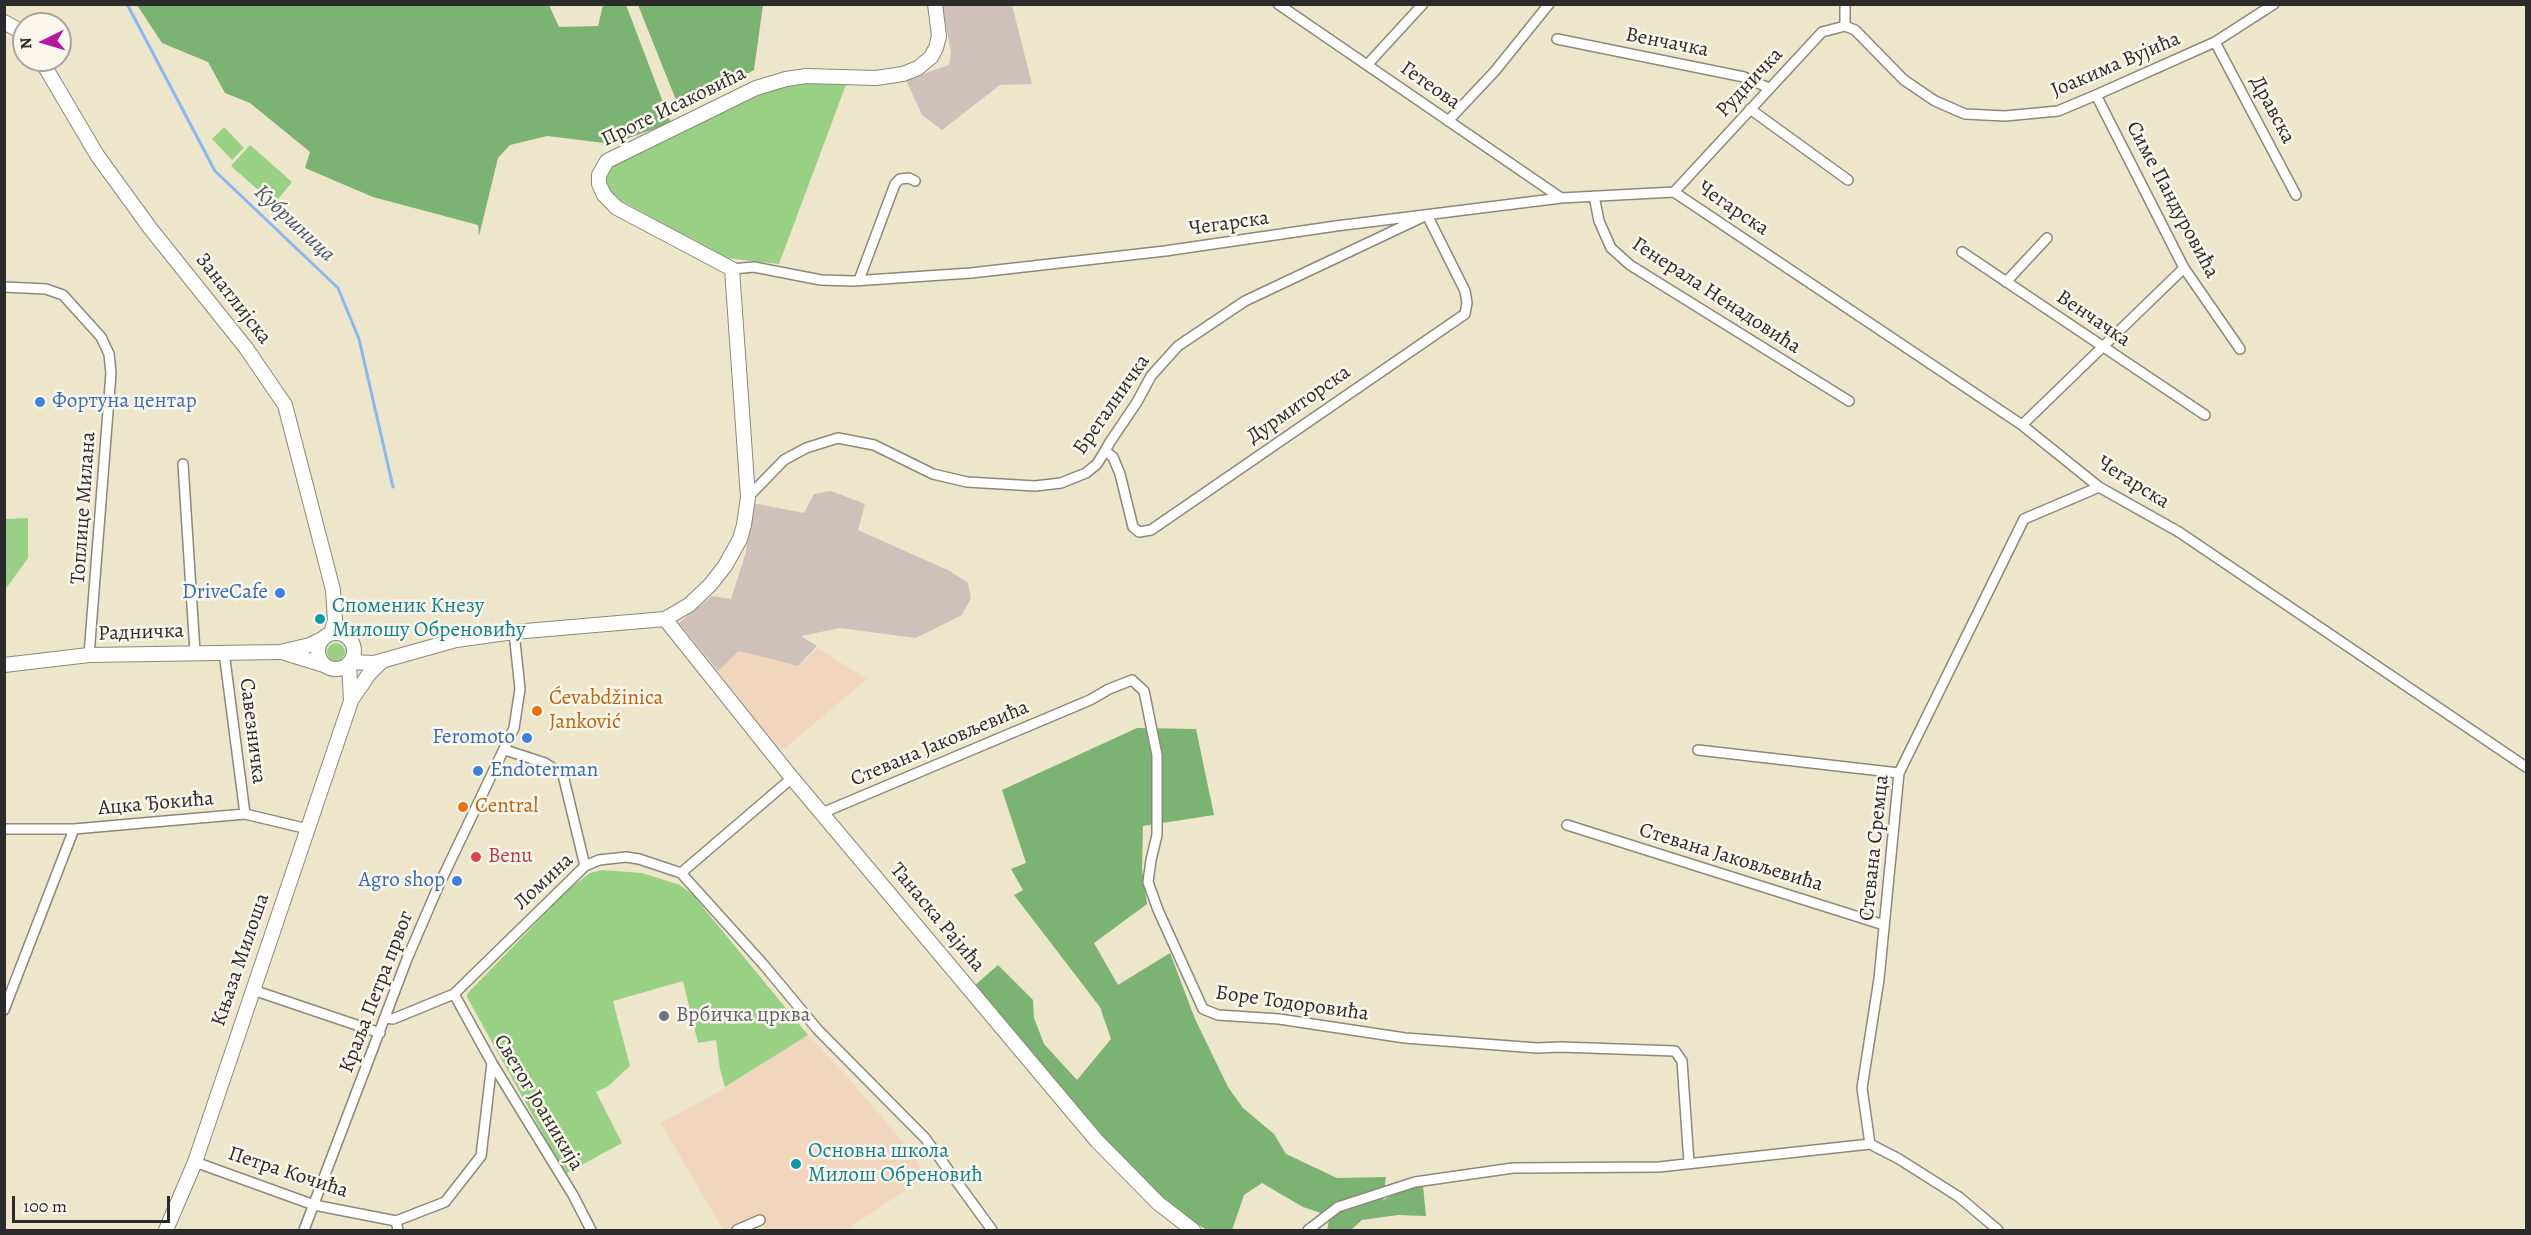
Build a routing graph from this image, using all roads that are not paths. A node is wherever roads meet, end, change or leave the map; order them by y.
1 (935, 4) edge
2 (1278, 4) edge
3 (1423, 4) edge
4 (1549, 4) edge
5 (1845, 4) edge
6 (2274, 4) edge
7 (1845, 26) junction
8 (1557, 39) dead end
9 (2215, 42) junction
10 (1367, 64) junction
11 (48, 72) edge
12 (1769, 88) junction
13 (2097, 95) junction
14 (1750, 109) junction
15 (1448, 121) junction
16 (915, 180) dead end
17 (1848, 180) dead end
18 (1674, 192) junction
19 (2296, 195) dead end
20 (1594, 196) junction
21 (1561, 198) junction
22 (1427, 215) junction
23 (2047, 237) dead end
24 (1962, 252) dead end
25 (2184, 268) junction
26 (732, 269) junction
27 (859, 280) junction
28 (2006, 282) junction
29 (4, 287) edge
30 (2103, 348) junction
31 (2240, 349) dead end
32 (1850, 401) dead end
33 (2205, 416) dead end
34 (2022, 425) junction
35 (1105, 451) junction
36 (183, 464) dead end
37 (2099, 487) junction
38 (748, 496) junction
39 (333, 590) junction
40 (665, 619) junction
41 (514, 632) junction
42 (327, 636) junction
43 (195, 652) junction
44 (224, 652) junction
45 (279, 652) junction
46 (351, 654) junction
47 (89, 655) junction
48 (385, 660) junction
49 (4, 665) edge
50 (328, 667) junction
51 (351, 700) junction
52 (1071, 708) joint
53 (505, 750) junction
54 (1698, 750) dead end
55 (2526, 767) edge
56 (1899, 773) junction
57 (792, 778) junction
58 (822, 813) junction
59 (245, 814) junction
60 (1567, 825) dead end
61 (4, 829) edge
62 (74, 829) junction
63 (308, 829) junction
64 (585, 866) junction
65 (681, 873) junction
66 (1884, 925) junction
67 (253, 990) junction
68 (454, 994) junction
69 (4, 1010) edge
70 (385, 1018) junction
71 (380, 1033) junction
72 (492, 1063) junction
73 (1870, 1144) junction
74 (195, 1162) junction
75 (1689, 1163) junction
76 (314, 1205) junction
77 (760, 1220) dead end
78 (397, 1226) edge
79 (166, 1230) edge
80 (304, 1230) edge
81 (591, 1230) edge
82 (737, 1230) edge
83 (992, 1230) edge
84 (1193, 1230) edge
85 (1308, 1230) edge
86 (1998, 1230) edge

1 - 26 street, Проте Исаковића
2 - 10 street, Гетеова
3 - 10 street
4 - 15 street
5 - 7 street
6 - 9 street, Јоакима Вујића
7 - 12 street, Рудничка
7 - 13 street, Јоакима Вујића
8 - 12 street, Венчачка
9 - 13 street, Јоакима Вујића
9 - 19 street, Дравска
10 - 15 street, Гетеова
11 - 39 street, Занатлијска
12 - 14 street, Рудничка
13 - 25 street, Симе Пандуровића
14 - 17 street
14 - 18 street, Рудничка
15 - 21 street, Гетеова
16 - 27 street
18 - 20 street, Чегарска
18 - 34 street, Чегарска
20 - 21 street, Чегарска
20 - 32 street, Генерала Ненадовића
21 - 22 street, Чегарска
22 - 27 street, Чегарска
22 - 35 street, Брегалничка
22 - 35 street, Дурмиторска
23 - 28 street
24 - 28 street, Венчачка
25 - 30 street
25 - 31 street, Симе Пандуровића
26 - 27 street, Чегарска
26 - 38 street
28 - 30 street, Венчачка
29 - 47 street, Топлице Милана
30 - 33 street, Венчачка
30 - 34 street
34 - 37 street, Чегарска
35 - 38 street, Брегалничка
36 - 43 street
37 - 55 street, Чегарска
37 - 56 street, Стевана Сремца
38 - 40 street
39 - 42 street, Занатлијска
39 - 46 street, Занатлијска
40 - 41 street
40 - 57 street, Танаска Рајића
41 - 48 street
41 - 53 street, Краља Петра првог
42 - 45 street, Радничка
42 - 46 street
42 - 50 street
43 - 44 street, Радничка
43 - 47 street, Радничка
44 - 45 street, Радничка
44 - 59 street, Савезничка
45 - 50 street, Радничка
46 - 48 street
46 - 50 street
46 - 51 street, Књаза Милоша
47 - 49 street, Радничка
48 - 51 street
50 - 51 street
51 - 63 street, Књаза Милоша
52 - 58 street, Стевана Јаковљевића
52 - 75 street, Боре Тодоровића
53 - 64 street
53 - 70 street, Краља Петра првог
54 - 56 street
56 - 66 street, Стевана Сремца
57 - 58 street, Танаска Рајића
57 - 65 street
58 - 84 street, Танаска Рајића
59 - 62 street, Ацка Ђокића
59 - 63 street, Ацка Ђокића
60 - 66 street, Стевана Јаковљевића
61 - 62 street, Ацка Ђокића
62 - 69 street
63 - 67 street, Књаза Милоша
64 - 65 street, Ломина
64 - 68 street, Ломина
65 - 83 street
66 - 73 street, Стевана Сремца
67 - 71 street
67 - 74 street, Књаза Милоша
68 - 70 street, Ломина
68 - 72 street, Светог Јоаникија
70 - 71 street, Краља Петра првог
71 - 76 street, Краља Петра првог
72 - 78 street
72 - 81 street, Светог Јоаникија
73 - 75 street
73 - 86 street
74 - 76 street, Петра Кочића
74 - 79 street, Књаза Милоша
75 - 85 street
76 - 78 street, Петра Кочића
76 - 80 street, Краља Петра првог
77 - 82 street

